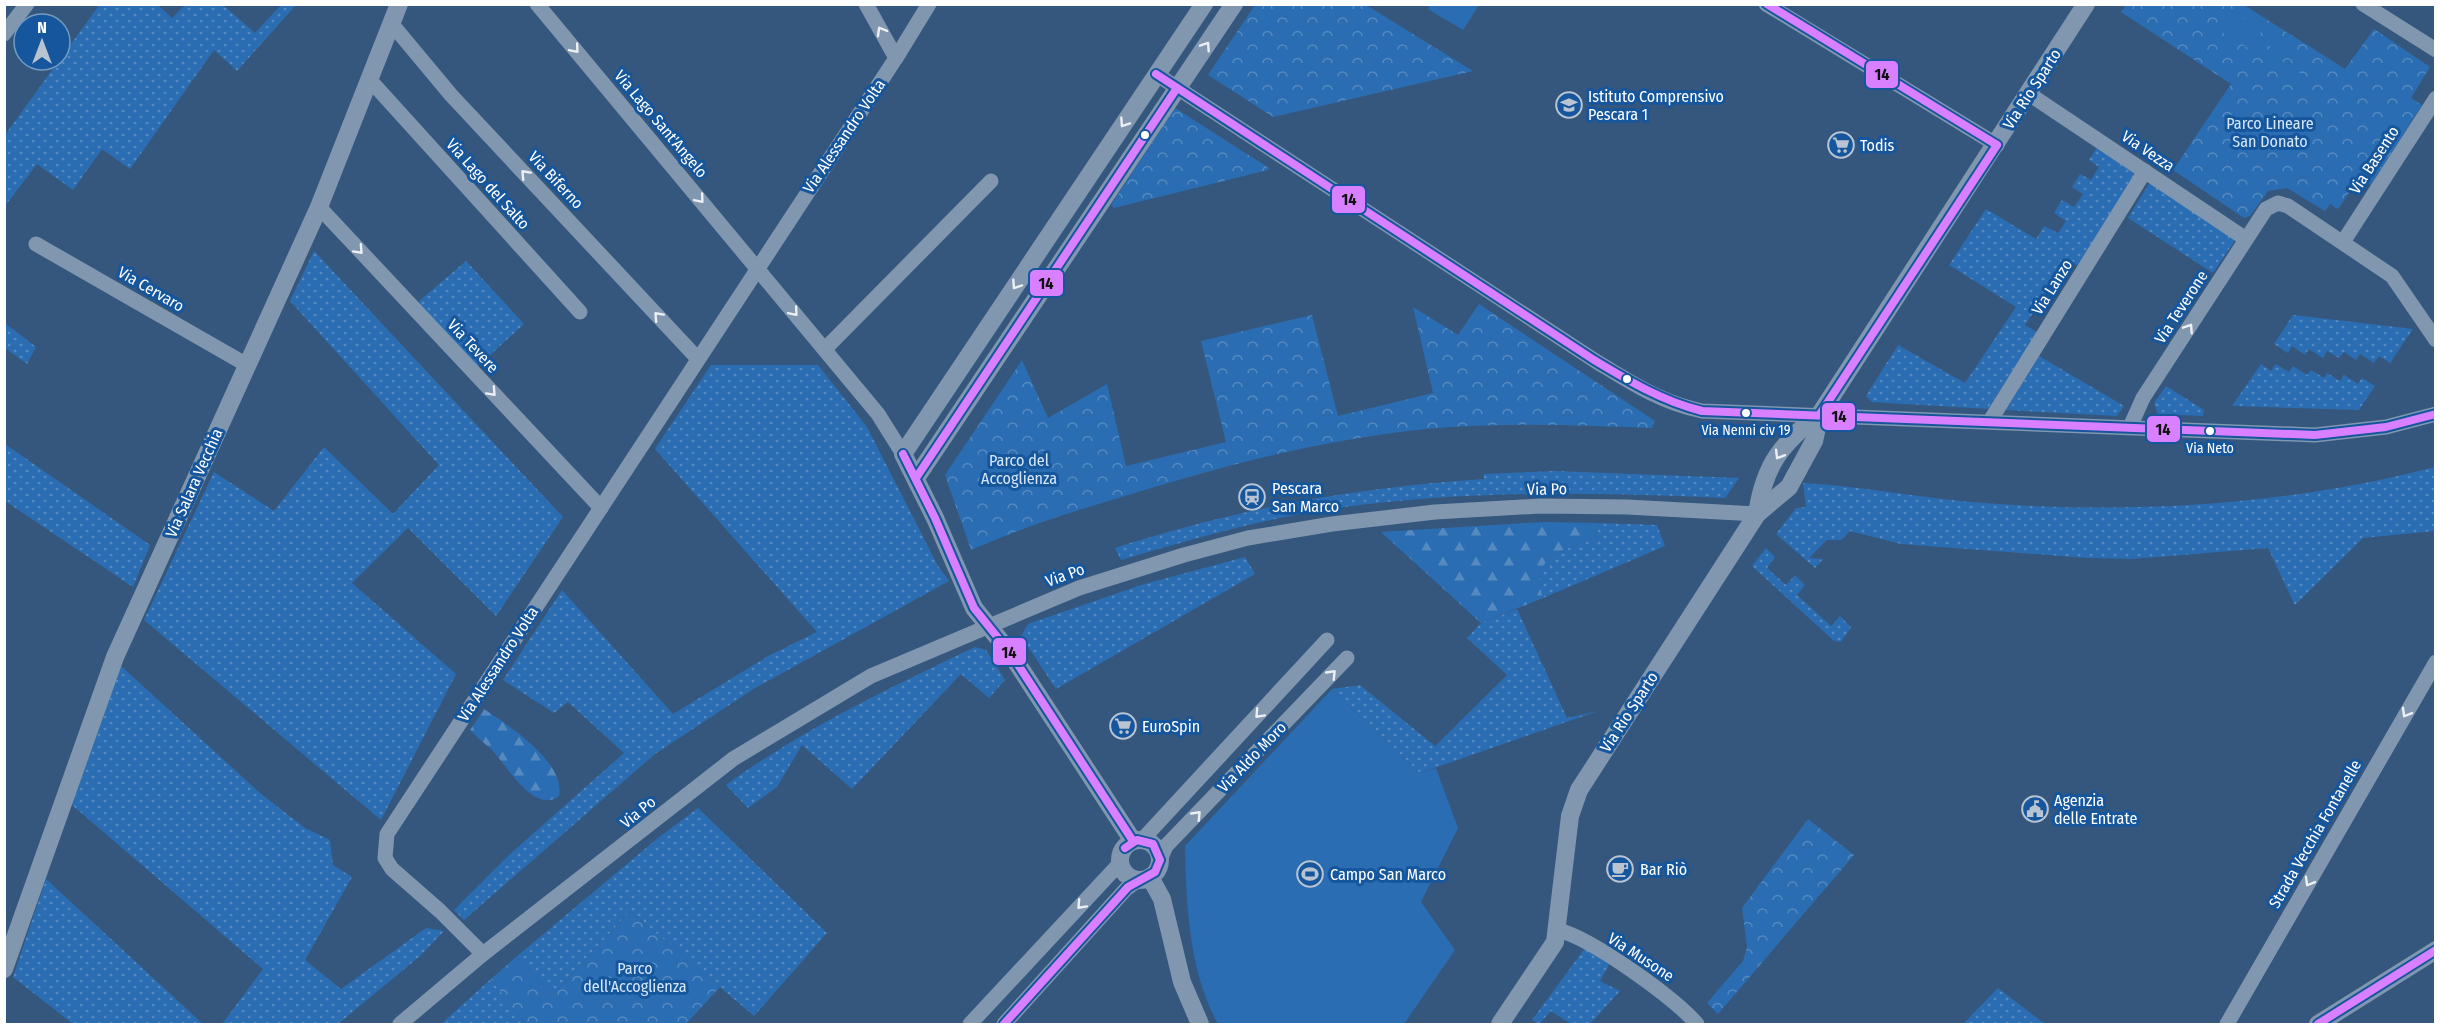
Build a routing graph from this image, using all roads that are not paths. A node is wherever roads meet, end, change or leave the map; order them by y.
1 (27, 4) edge
2 (399, 4) edge
3 (537, 4) edge
4 (866, 4) edge
5 (928, 4) edge
6 (1204, 4) edge
7 (1234, 4) edge
8 (1766, 4) edge
9 (2086, 4) edge
10 (2363, 4) edge
11 (391, 22) junction
12 (4, 34) edge
13 (2436, 50) edge
14 (896, 58) junction
15 (1156, 74) junction
16 (369, 79) junction
17 (1177, 88) junction
18 (2029, 94) junction
19 (2436, 98) edge
20 (1996, 145) junction
21 (2145, 171) junction
22 (991, 181) dead end
23 (319, 207) junction
24 (2246, 239) junction
25 (2343, 243) junction
26 (36, 244) dead end
27 (757, 267) junction
28 (580, 312) dead end
29 (2436, 340) edge
30 (825, 349) junction
31 (698, 359) junction
32 (248, 365) junction
33 (1820, 414) junction
34 (2436, 414) edge
35 (1990, 422) junction
36 (2130, 427) junction
37 (903, 454) junction
38 (916, 478) junction
39 (601, 508) junction
40 (1757, 514) junction
41 (988, 625) junction
42 (1327, 640) dead end
43 (1347, 658) dead end
44 (2436, 662) edge
45 (1137, 841) junction
46 (1160, 860) junction
47 (1121, 862) junction
48 (1145, 878) junction
49 (1558, 930) junction
50 (2436, 950) edge
51 (483, 954) junction
52 (4, 969) edge
53 (400, 1024) edge
54 (970, 1024) edge
55 (1004, 1024) edge
56 (1200, 1024) edge
57 (1500, 1024) edge
58 (1697, 1024) edge
59 (2227, 1024) edge
60 (2318, 1024) edge

1 - 12 street
2 - 11 street, Via Salara Vecchia
3 -> 27 street, Via Lago Sant'Angelo
14 -> 4 street
5 - 14 street, Via Alessandro Volta
6 - 15 street
17 -> 7 street
8 - 20 street
9 - 18 street, Via Rio Sparto
10 - 13 street
11 - 16 street, Via Salara Vecchia
31 -> 11 street, Via Biferno
14 - 27 street, Via Alessandro Volta
15 - 17 street
15 -> 37 street
16 - 23 street, Via Salara Vecchia
16 - 28 street, Via Lago del Salto
17 - 33 street
17 - 38 street
18 - 20 street, Via Rio Sparto
18 - 21 street, Via Vezza
19 - 25 street, Via Basento
20 - 33 street, Via Rio Sparto
21 - 24 street, Via Vezza
21 - 35 street, Via Lanzo
22 - 30 street
23 - 32 street, Via Salara Vecchia
23 -> 39 street, Via Tevere
24 - 25 street, Via Teverone
36 -> 24 street, Via Teverone
25 - 29 street
26 - 32 street, Via Cervaro
27 -> 30 street
27 - 31 street, Via Alessandro Volta
30 - 37 street
31 - 39 street, Via Alessandro Volta
32 - 52 street, Via Salara Vecchia
33 - 35 street
33 - 40 street, Via Rio Sparto
33 -> 40 street, Via Rio Sparto
34 - 36 street
35 - 36 street
37 - 38 street
38 - 41 street
39 - 51 street, Via Alessandro Volta
40 - 41 street, Via Po
40 - 49 street, Via Rio Sparto
41 - 45 street
41 - 51 street, Via Po
42 -> 45 street, Via Aldo Moro
46 -> 43 street, Via Aldo Moro
44 -> 59 street, Strada Vecchia Fontanelle
45 - 46 street
45 - 47 street
46 - 48 street
47 - 48 street
47 -> 54 street
48 - 55 street
48 - 56 street
49 - 57 street, Via Rio Sparto
49 - 58 street, Via Musone
50 - 60 street
51 - 53 street

